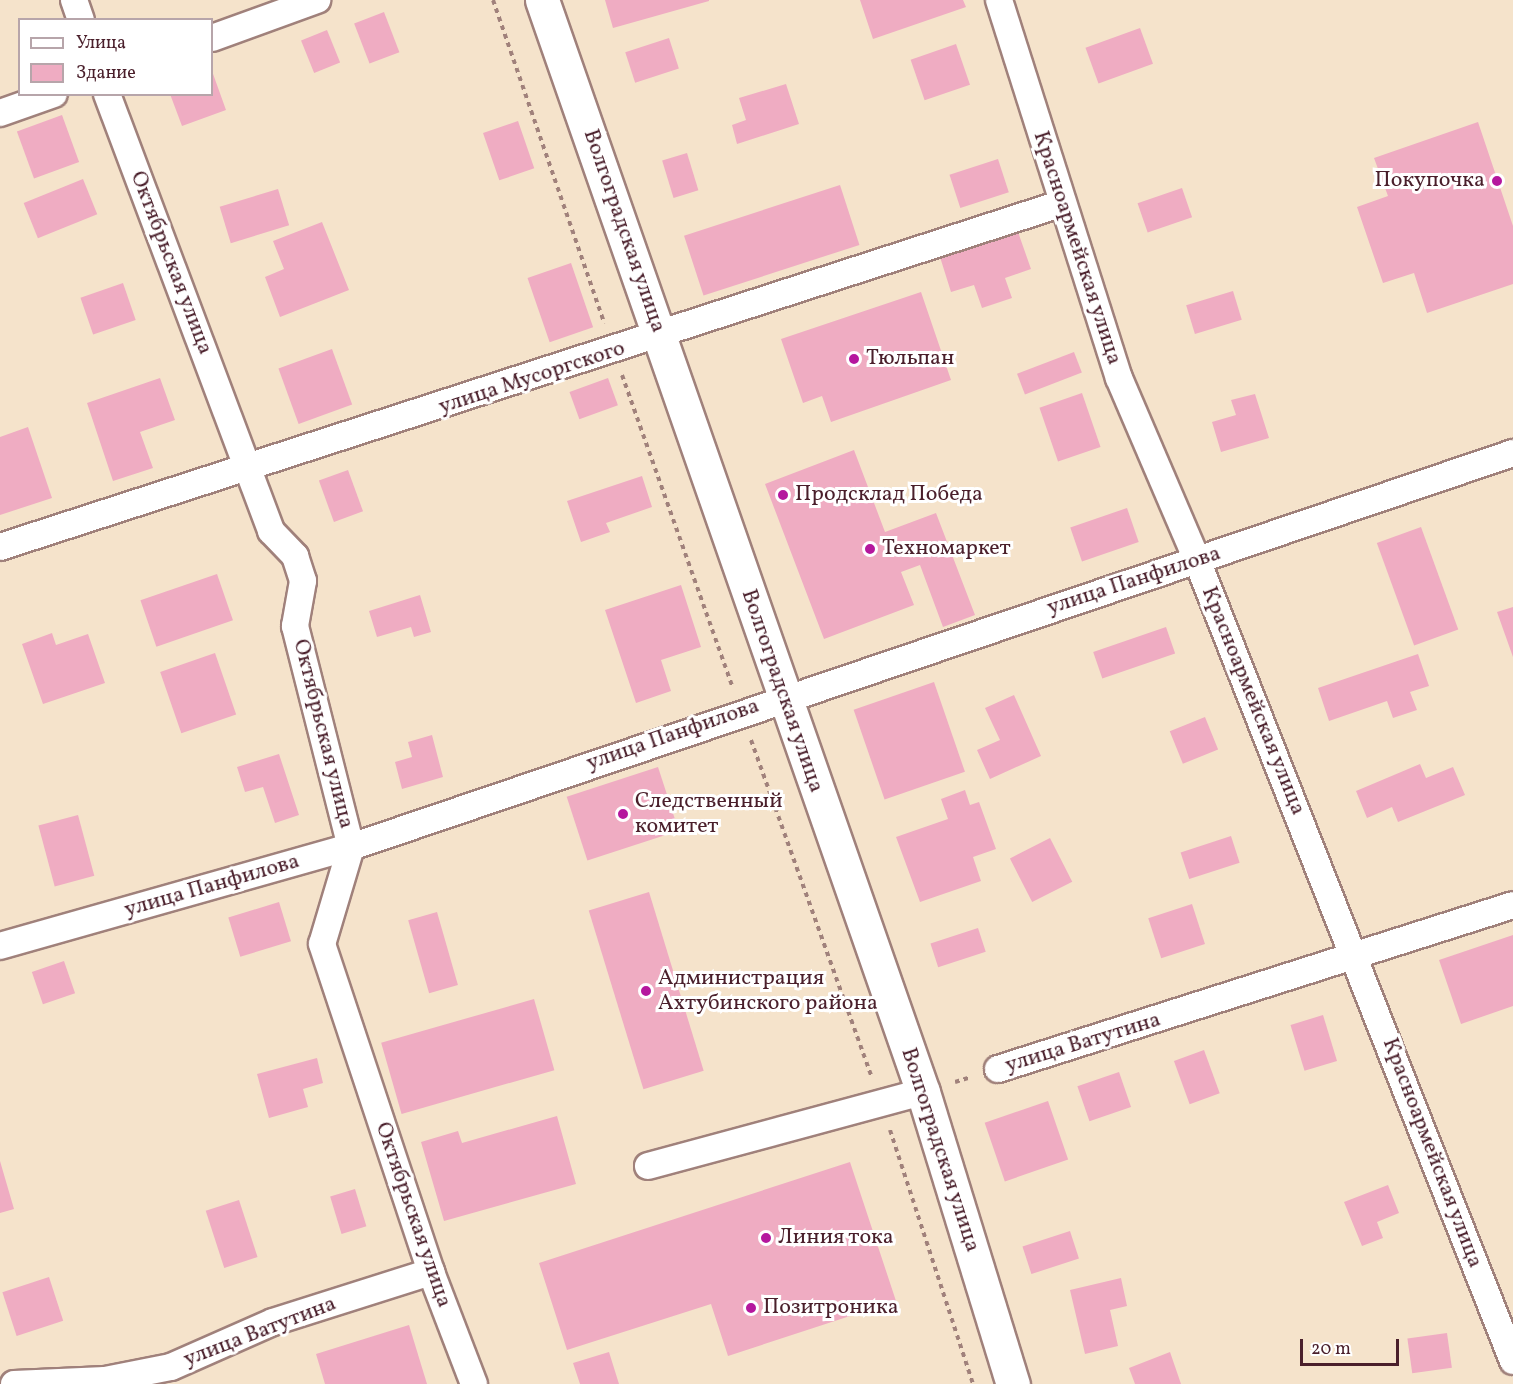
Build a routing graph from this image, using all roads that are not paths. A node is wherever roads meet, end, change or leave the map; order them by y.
1 (74, 0) edge
2 (317, 0) edge
3 (542, 0) edge
4 (999, 0) edge
5 (80, 18) edge
6 (213, 38) edge
7 (48, 96) edge
8 (108, 96) edge
9 (0, 113) edge
10 (1063, 203) junction
11 (662, 337) junction
12 (1513, 453) edge
13 (249, 469) junction
14 (0, 547) edge
15 (1197, 560) junction
16 (783, 697) junction
17 (351, 847) junction
18 (1513, 904) edge
19 (0, 946) edge
20 (1356, 959) junction
21 (998, 1069) road end
22 (923, 1092) junction
23 (648, 1166) dead end
24 (431, 1272) junction
25 (1513, 1361) edge
26 (14, 1384) edge
27 (474, 1384) edge
28 (1013, 1384) edge

1 - 5 street
2 - 6 street
3 - 11 street, Волгоградская улица
4 - 10 street, Красноармейская улица
7 - 9 street
8 - 13 street, Октябрьская улица
10 - 11 street, улица Мусоргского
10 - 15 street, Красноармейская улица
11 - 13 street, улица Мусоргского
11 - 16 street, Волгоградская улица
12 - 15 street, улица Панфилова
13 - 14 street, улица Мусоргского
13 - 17 street, Октябрьская улица
15 - 16 street, улица Панфилова
15 - 20 street, Красноармейская улица
16 - 17 street, улица Панфилова
16 - 22 street, Волгоградская улица
17 - 19 street, улица Панфилова
17 - 24 street, Октябрьская улица
18 - 20 street, улица Ватутина
20 - 21 street, улица Ватутина
20 - 25 street, Красноармейская улица
22 - 23 street
22 - 28 street, Волгоградская улица
24 - 26 street, улица Ватутина
24 - 27 street, Октябрьская улица

